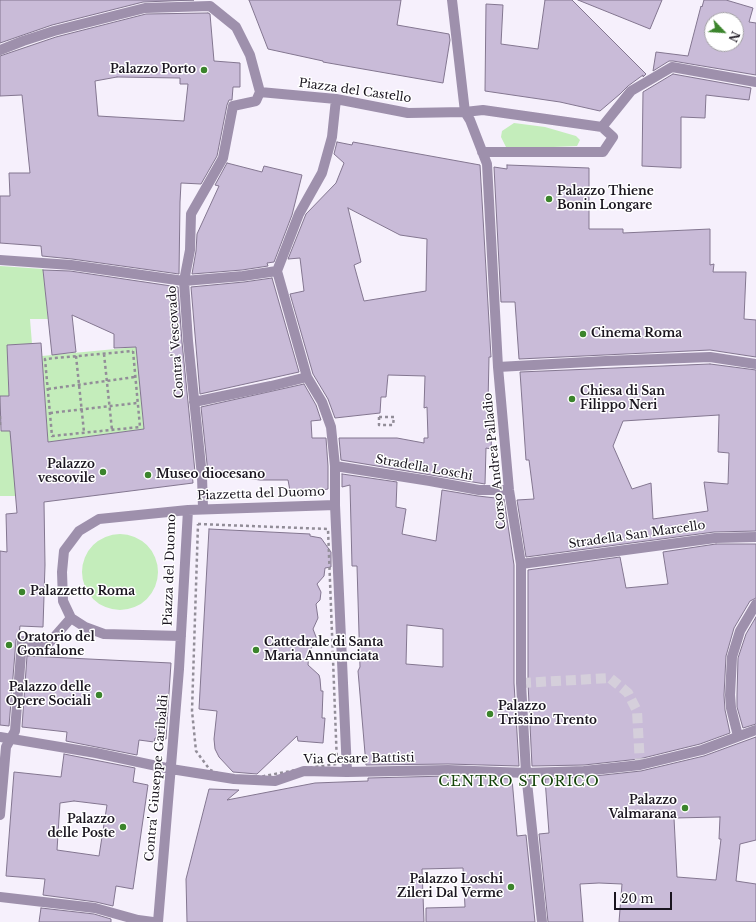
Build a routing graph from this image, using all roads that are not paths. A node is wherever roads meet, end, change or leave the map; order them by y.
1 (452, 0) edge
2 (459, 0) edge
3 (455, 25) junction
4 (0, 50) edge
5 (756, 82) edge
6 (260, 92) junction
7 (336, 99) junction
8 (465, 112) junction
9 (602, 127) junction
10 (482, 152) junction
11 (0, 260) edge
12 (277, 271) junction
13 (184, 280) junction
14 (756, 364) edge
15 (498, 367) junction
16 (307, 377) junction
17 (194, 402) junction
18 (335, 466) junction
19 (509, 490) junction
20 (335, 505) junction
21 (203, 508) junction
22 (188, 510) junction
23 (756, 537) edge
24 (521, 564) junction
25 (756, 604) edge
26 (72, 618) junction
27 (181, 636) junction
28 (756, 730) edge
29 (738, 736) junction
30 (0, 737) edge
31 (11, 738) junction
32 (171, 769) junction
33 (347, 772) junction
34 (526, 773) junction
35 (0, 815) edge
36 (0, 897) edge
37 (137, 921) edge
38 (153, 922) edge
39 (158, 922) edge
40 (542, 922) edge

1 - 3 street, Corso Andrea Palladio
2 - 3 street, Corso Andrea Palladio
3 - 8 street, Corso Andrea Palladio
4 - 6 street
5 - 9 street
6 - 7 street, Piazza del Castello
6 - 13 street, Contra' Vescovado
7 - 8 street, Piazza del Castello
7 - 12 street
8 - 9 street, Piazza del Castello
8 - 10 street, Corso Andrea Palladio
9 - 10 street
10 - 15 street, Corso Andrea Palladio
11 - 13 street
12 - 13 street
12 - 16 street
13 - 17 street, Contra' Vescovado
14 - 15 street
15 - 19 street, Corso Andrea Palladio
16 - 17 street
16 - 18 street
17 - 21 street, Contra' Vescovado
18 - 19 street, Stradella Loschi
18 - 20 street
19 - 24 street, Corso Andrea Palladio
20 - 21 street, Piazzetta del Duomo
20 - 33 street
21 - 22 street, Piazzetta del Duomo
22 - 26 street, Piazza del Duomo
22 - 27 street, Piazza del Duomo
23 - 24 street, Stradella San Marcello
24 - 34 street, Corso Andrea Palladio
25 - 29 street
26 - 27 street, Piazza del Duomo
26 - 31 street
27 - 32 street, Contra' Giuseppe Garibaldi
28 - 29 street, Via Cesare Battisti
29 - 34 street, Via Cesare Battisti
30 - 31 street, Via Cesare Battisti
31 - 32 street, Via Cesare Battisti
31 - 35 street
32 - 33 street, Via Cesare Battisti
32 - 39 street, Contra' Giuseppe Garibaldi
33 - 34 street, Via Cesare Battisti
34 - 40 street, Corso Andrea Palladio
36 - 37 street
37 - 38 street

